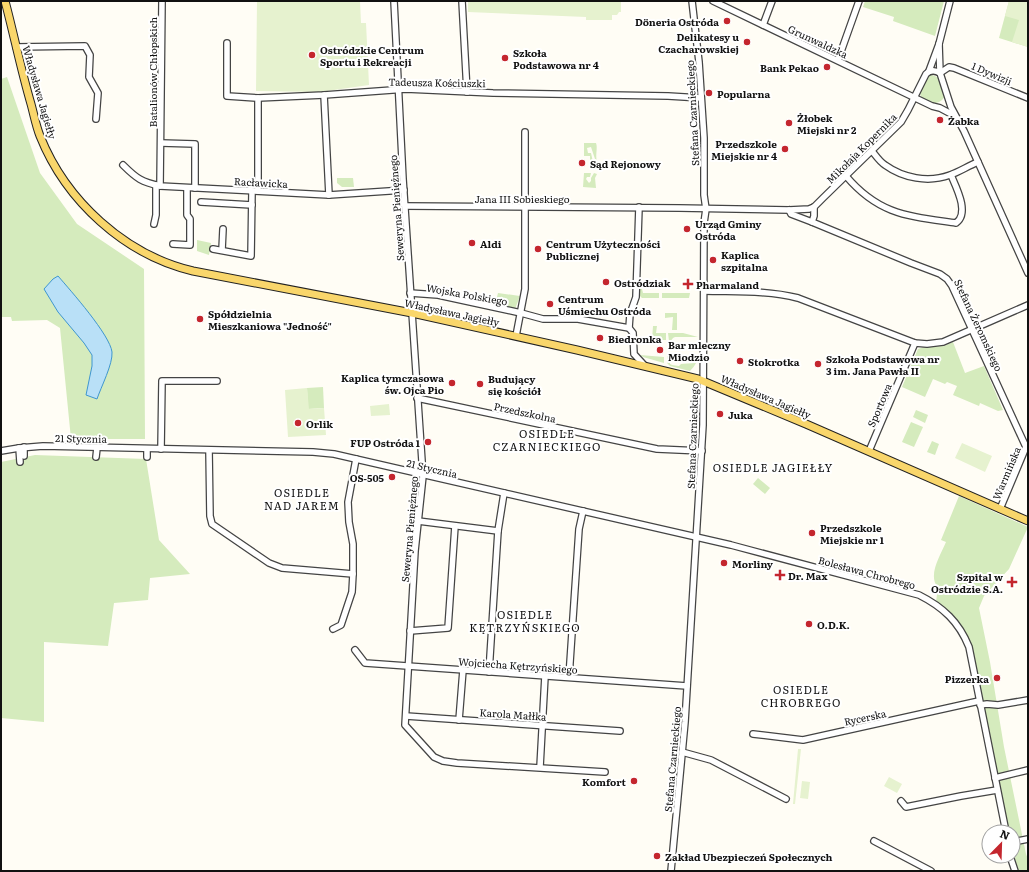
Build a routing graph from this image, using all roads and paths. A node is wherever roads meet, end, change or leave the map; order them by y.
1 (7, 1) edge
2 (162, 1) edge
3 (394, 1) edge
4 (462, 1) edge
5 (692, 1) edge
6 (714, 1) edge
7 (772, 1) edge
8 (859, 1) edge
9 (950, 1) edge
10 (763, 25) junction
11 (227, 43) dead end
12 (939, 44) junction
13 (16, 47) junction
14 (838, 60) junction
15 (939, 61) junction
16 (949, 67) junction
17 (929, 71) junction
18 (940, 73) junction
19 (398, 90) junction
20 (467, 92) junction
21 (324, 95) junction
22 (914, 96) junction
23 (948, 96) junction
24 (258, 98) junction
25 (701, 98) junction
26 (1028, 98) edge
27 (940, 108) junction
28 (955, 116) junction
29 (96, 119) dead end
30 (525, 132) dead end
31 (161, 143) junction
32 (872, 151) junction
33 (978, 162) junction
34 (123, 166) dead end
35 (951, 175) junction
36 (846, 176) junction
37 (158, 186) junction
38 (187, 188) junction
39 (195, 188) junction
40 (404, 190) junction
41 (255, 191) junction
42 (329, 194) junction
43 (201, 202) dead end
44 (252, 205) junction
45 (405, 206) junction
46 (525, 207) junction
47 (639, 207) junction
48 (814, 207) junction
49 (706, 209) junction
50 (789, 210) junction
51 (812, 222) junction
52 (154, 224) dead end
53 (223, 229) dead end
54 (173, 244) dead end
55 (213, 249) dead end
56 (222, 250) junction
57 (1028, 273) edge
58 (704, 291) junction
59 (410, 293) junction
60 (1028, 305) edge
61 (412, 313) junction
62 (521, 313) junction
63 (629, 328) junction
64 (972, 328) junction
65 (516, 336) junction
66 (915, 343) junction
67 (647, 367) junction
68 (217, 381) dead end
69 (703, 381) junction
70 (417, 398) junction
71 (1027, 447) edge
72 (21, 448) junction
73 (97, 448) junction
74 (147, 449) junction
75 (161, 449) junction
76 (209, 450) junction
77 (1, 451) edge
78 (702, 451) junction
79 (869, 452) junction
80 (24, 456) dead end
81 (96, 457) dead end
82 (147, 457) dead end
83 (356, 459) junction
84 (20, 462) dead end
85 (423, 476) junction
86 (504, 494) junction
87 (1000, 509) junction
88 (583, 511) junction
89 (418, 521) junction
90 (1028, 521) edge
91 (455, 526) junction
92 (498, 531) junction
93 (696, 537) junction
94 (353, 574) junction
95 (333, 629) dead end
96 (410, 631) junction
97 (355, 650) dead end
98 (408, 666) junction
99 (463, 670) junction
100 (489, 672) junction
101 (545, 676) junction
102 (569, 678) junction
103 (687, 686) junction
104 (1028, 700) edge
105 (980, 703) junction
106 (406, 716) junction
107 (459, 720) junction
108 (542, 726) junction
109 (620, 731) dead end
110 (753, 734) dead end
111 (682, 752) junction
112 (540, 767) junction
113 (1028, 770) edge
114 (605, 772) dead end
115 (995, 778) junction
116 (997, 790) junction
117 (786, 799) dead end
118 (901, 801) dead end
119 (1004, 824) edge
120 (874, 841) dead end
121 (671, 871) edge
122 (931, 871) edge

1 - 13 main road, Władysława Jagiełły
2 - 31 street, Batalionów Chłopskich
3 - 19 street, Seweryna Pieniężnego
4 - 20 street
5 - 25 street, Stefana Czarnieckiego
6 - 10 street, Grunwaldzka
7 - 10 street
8 - 14 street
9 - 12 street
10 - 14 street, Grunwaldzka
11 - 24 street, Tadeusza Kościuszki
12 - 15 street
12 - 17 street
13 - 29 street
13 - 61 main road, Władysława Jagiełły
14 - 22 street, Grunwaldzka
15 - 16 street, 1 Dywizji
15 - 18 street
16 - 18 street
16 - 26 street, 1 Dywizji
17 - 18 street
17 - 22 street
18 - 23 street
19 - 20 street, Tadeusza Kościuszki
19 - 21 street, Tadeusza Kościuszki
19 - 40 street, Seweryna Pieniężnego
20 - 25 street, Tadeusza Kościuszki
21 - 24 street, Tadeusza Kościuszki
21 - 42 street
22 - 27 street
22 - 32 street, Mikołaja Kopernika
23 - 27 street
23 - 28 street
24 - 41 street
25 - 49 street, Stefana Czarnieckiego
27 - 28 street
28 - 33 street
30 - 46 street
31 - 37 street, Batalionów Chłopskich
31 - 39 street
32 - 35 street
32 - 36 street, Mikołaja Kopernika
33 - 35 street
33 - 57 street
34 - 37 street, Racławicka
35 - 36 street
36 - 48 street, Mikołaja Kopernika
37 - 38 street, Racławicka
37 - 52 street, Batalionów Chłopskich
38 - 39 street, Racławicka
38 - 54 street
39 - 41 street, Racławicka
40 - 42 street, Racławicka
40 - 45 street, Seweryna Pieniężnego
41 - 42 street, Racławicka
41 - 44 street
43 - 44 street
44 - 56 street
45 - 46 street, Jana III Sobieskiego
45 - 59 street, Seweryna Pieniężnego
46 - 47 street, Jana III Sobieskiego
46 - 62 street
47 - 49 street, Jana III Sobieskiego
47 - 63 street
48 - 50 street
48 - 51 street
49 - 50 street
49 - 58 street, Stefana Czarnieckiego
50 - 51 street
51 - 64 street, Stefana Żeromskiego
53 - 56 street
55 - 56 street
58 - 66 street
58 - 69 street, Stefana Czarnieckiego
59 - 61 street, Seweryna Pieniężnego
59 - 62 street, Wojska Polskiego
60 - 64 street
61 - 65 main road, Władysława Jagiełły
61 - 70 street, Seweryna Pieniężnego
62 - 63 street
62 - 65 street
63 - 67 street
64 - 66 street
64 - 71 street, Stefana Żeromskiego
65 - 67 main road, Władysława Jagiełły
66 - 79 street, Sportowa
67 - 69 main road, Władysława Jagiełły
68 - 75 street
69 - 78 street, Stefana Czarnieckiego
69 - 79 main road, Władysława Jagiełły
70 - 78 street, Przedszkolna
70 - 85 street, Seweryna Pieniężnego
71 - 87 street, Warmińska
72 - 73 street, 21 Stycznia
72 - 77 street, 21 Stycznia
72 - 80 street
72 - 84 street
73 - 74 street, 21 Stycznia
73 - 81 street
74 - 75 street, 21 Stycznia
74 - 82 street
75 - 76 street, 21 Stycznia
76 - 83 street, 21 Stycznia
76 - 94 street
78 - 93 street, Stefana Czarnieckiego
79 - 87 main road, Władysława Jagiełły
83 - 85 street, 21 Stycznia
83 - 94 street
85 - 86 street, 21 Stycznia
85 - 89 street, Seweryna Pieniężnego
86 - 88 street, 21 Stycznia
86 - 92 street
87 - 90 main road, Władysława Jagiełły
88 - 93 street, 21 Stycznia
88 - 102 street
89 - 91 street
89 - 96 street, Seweryna Pieniężnego
91 - 92 street
91 - 96 street
92 - 100 street
93 - 103 street, Stefana Czarnieckiego
93 - 105 street, Bolesława Chrobrego
94 - 95 street
96 - 98 street, Seweryna Pieniężnego
97 - 98 street, Wojciecha Kętrzyńskiego
98 - 99 street, Wojciecha Kętrzyńskiego
98 - 106 street, Seweryna Pieniężnego
99 - 100 street, Wojciecha Kętrzyńskiego
99 - 107 street
100 - 101 street, Wojciecha Kętrzyńskiego
101 - 102 street, Wojciecha Kętrzyńskiego
101 - 108 street
102 - 103 street, Wojciecha Kętrzyńskiego
103 - 111 street, Stefana Czarnieckiego
104 - 105 street, Rycerska
105 - 110 street, Rycerska
105 - 115 street, Bolesława Chrobrego
106 - 107 street, Karola Małłka
106 - 112 street, Seweryna Pieniężnego
107 - 108 street, Karola Małłka
108 - 109 street, Karola Małłka
108 - 112 street
111 - 117 street
111 - 121 street, Stefana Czarnieckiego
112 - 114 street, Seweryna Pieniężnego
113 - 115 street
115 - 116 street, Bolesława Chrobrego
116 - 118 street
116 - 119 street, Bolesława Chrobrego
120 - 122 street

